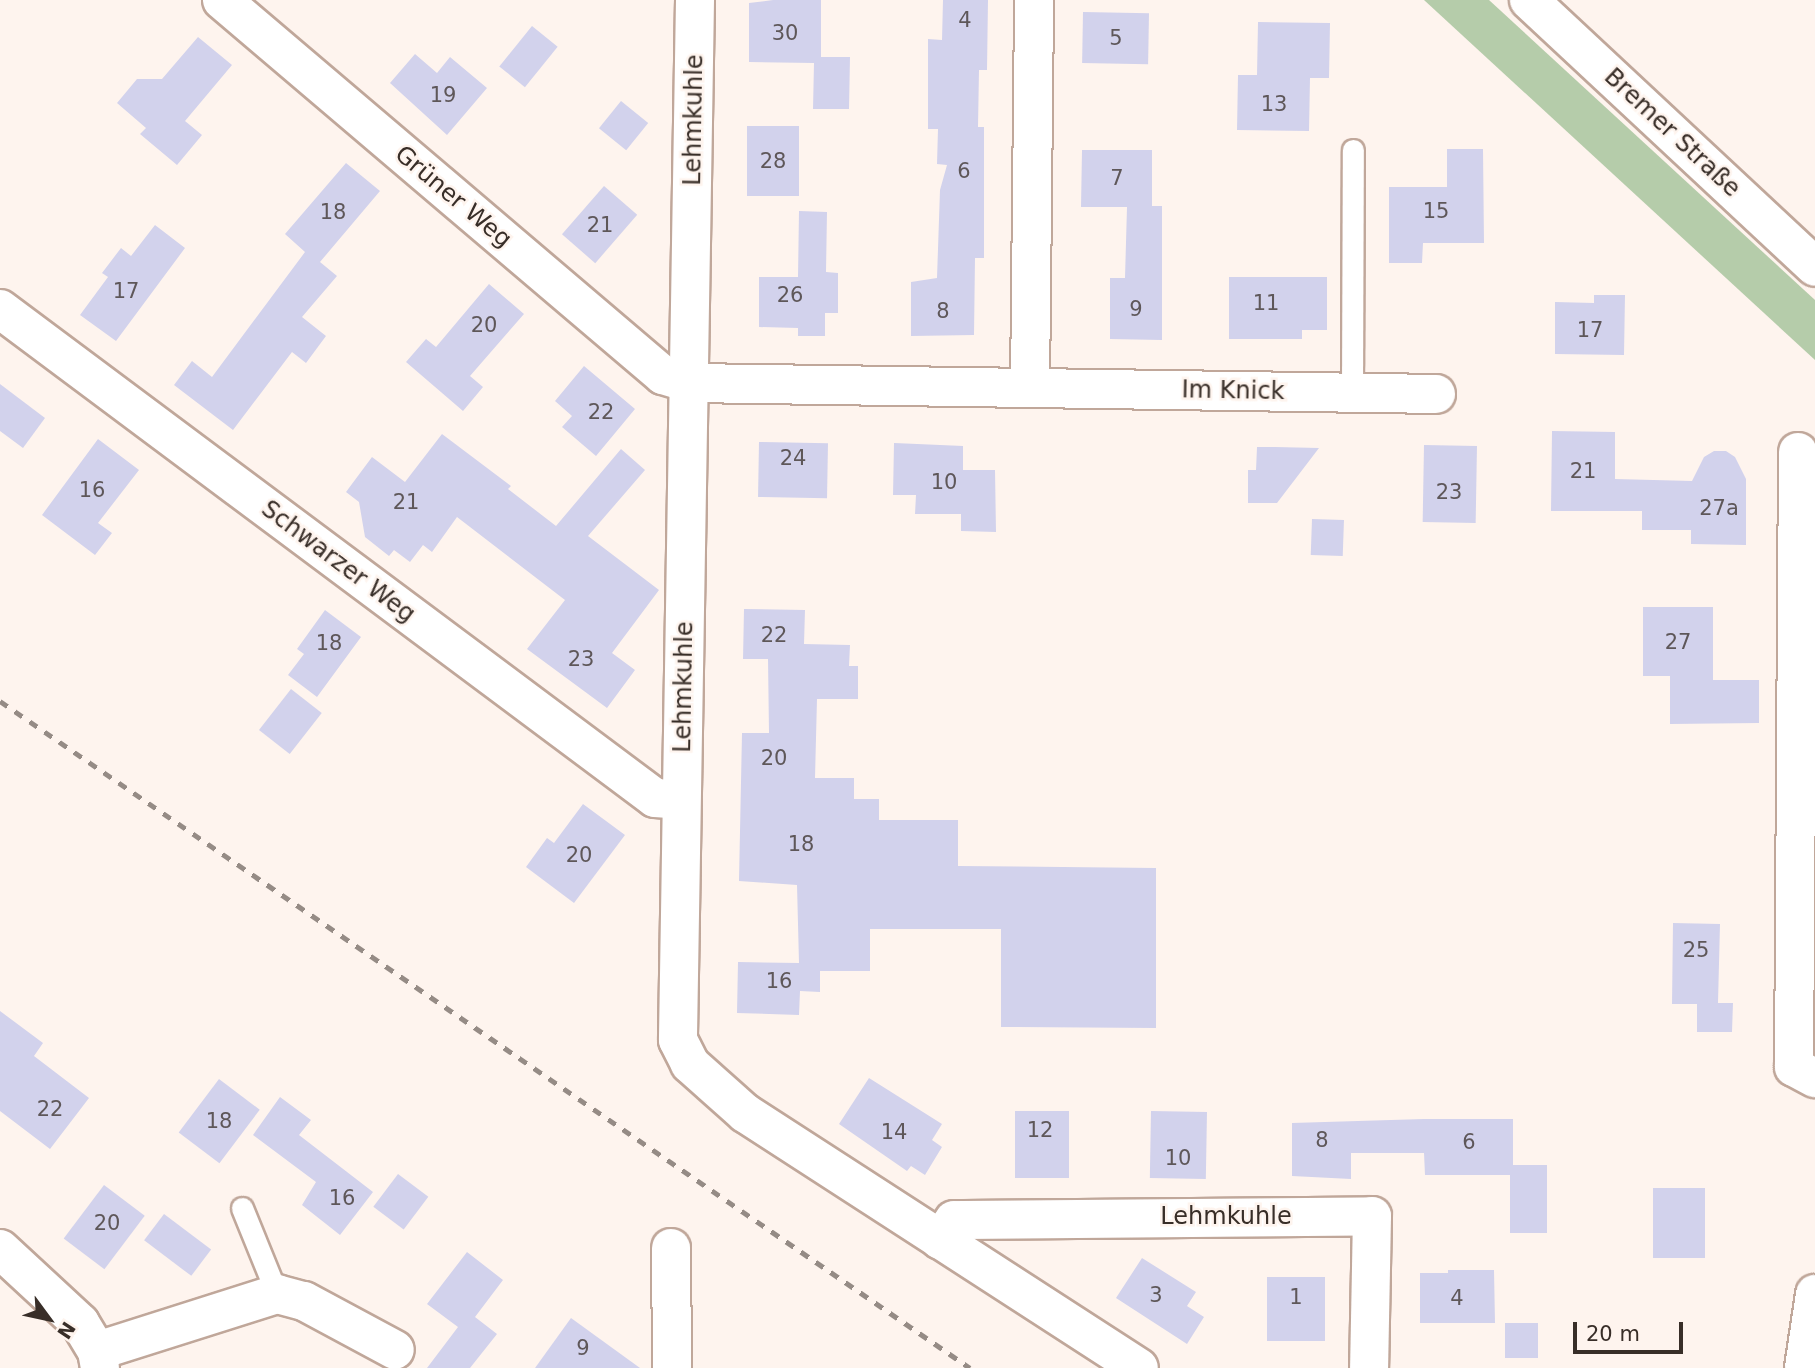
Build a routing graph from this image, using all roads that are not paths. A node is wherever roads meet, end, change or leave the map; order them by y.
1 (222, 0) edge
2 (695, 0) edge
3 (1034, 0) edge
4 (1529, 0) edge
5 (1353, 150) dead end
6 (1815, 267) edge
7 (0, 309) edge
8 (690, 383) junction
9 (1030, 388) junction
10 (1352, 393) junction
11 (1436, 394) dead end
12 (1798, 452) dead end
13 (681, 800) junction
14 (1815, 1077) edge
15 (242, 1208) dead end
16 (940, 1240) junction
17 (671, 1248) dead end
18 (0, 1249) edge
19 (277, 1294) junction
20 (1815, 1294) edge
21 (395, 1350) dead end
22 (98, 1360) edge
23 (672, 1368) edge
24 (1139, 1368) edge
25 (1369, 1368) edge
26 (1804, 1368) edge

1 - 8 street, Grüner Weg
2 - 8 street, Lehmkuhle
3 - 9 street
4 - 6 street, Bremer Straße
5 - 10 lane
7 - 13 street, Schwarzer Weg
8 - 9 street, Im Knick
8 - 13 street, Lehmkuhle
9 - 10 street, Im Knick
10 - 11 street, Im Knick
12 - 14 street
13 - 16 street, Lehmkuhle
15 - 19 lane
16 - 24 street, Lehmkuhle
16 - 25 street, Lehmkuhle
17 - 23 street
18 - 22 street
19 - 21 street
19 - 22 street
20 - 26 street

